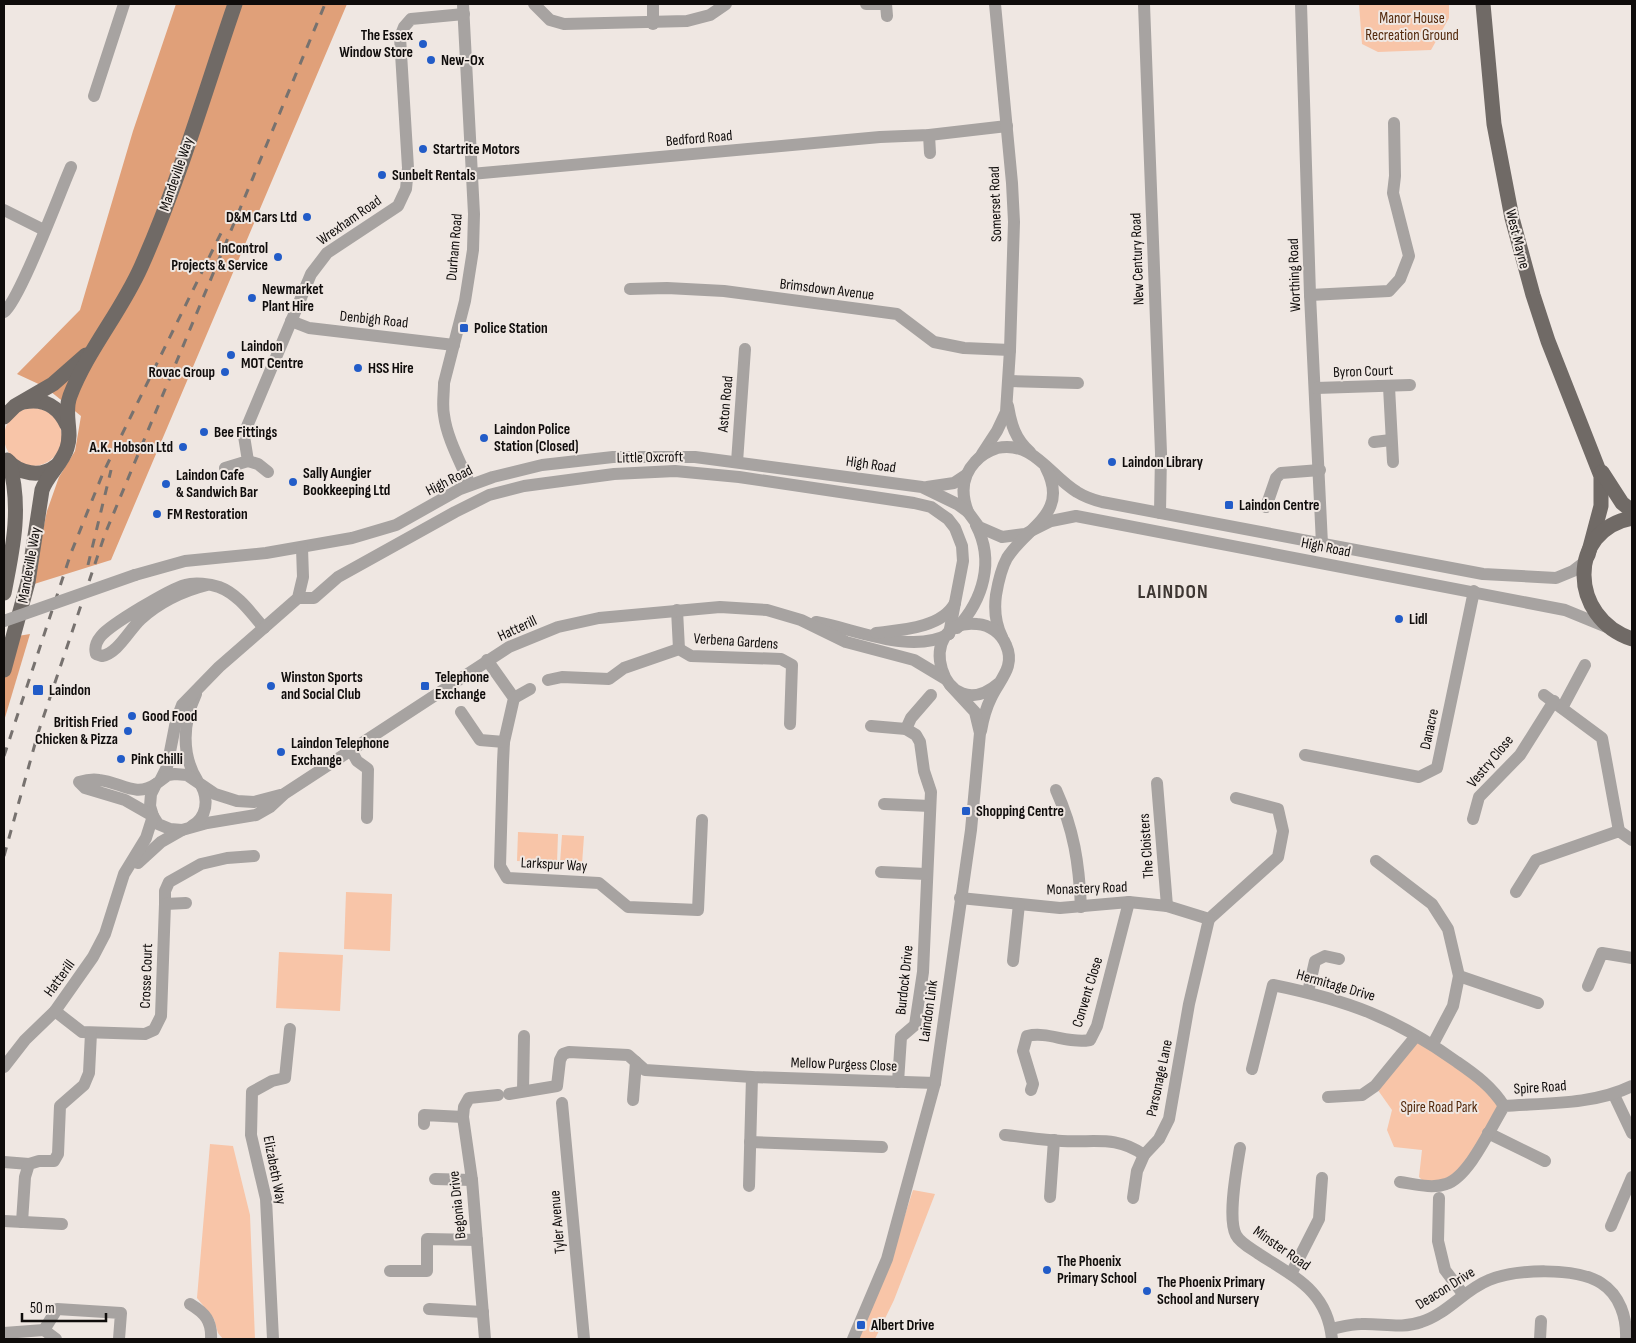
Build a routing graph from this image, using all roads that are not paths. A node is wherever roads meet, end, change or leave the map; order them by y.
1 (124, 4) edge
2 (235, 4) edge
3 (534, 4) edge
4 (653, 4) edge
5 (726, 4) edge
6 (866, 4) edge
7 (995, 4) edge
8 (1144, 4) edge
9 (1301, 4) edge
10 (1483, 4) edge
11 (886, 8) edge
12 (463, 9) edge
13 (653, 24) junction
14 (94, 96) dead end
15 (1394, 123) dead end
16 (1007, 126) junction
17 (929, 135) junction
18 (930, 153) dead end
19 (70, 166) dead end
20 (472, 174) junction
21 (4, 210) edge
22 (44, 230) junction
23 (630, 289) dead end
24 (1310, 295) junction
25 (4, 312) edge
26 (291, 321) junction
27 (102, 338) junction
28 (454, 345) junction
29 (745, 349) dead end
30 (1010, 350) junction
31 (1009, 381) junction
32 (1078, 383) dead end
33 (1410, 385) dead end
34 (1389, 387) junction
35 (1316, 388) junction
36 (1008, 403) junction
37 (14, 405) edge
38 (4, 417) edge
39 (68, 426) junction
40 (1391, 440) junction
41 (1374, 442) dead end
42 (1031, 453) junction
43 (979, 457) junction
44 (6, 459) edge
45 (248, 461) junction
46 (737, 462) junction
47 (1393, 462) dead end
48 (58, 463) junction
49 (1598, 464) junction
50 (1045, 466) junction
51 (225, 468) dead end
52 (1320, 470) junction
53 (268, 472) dead end
54 (966, 475) junction
55 (470, 485) junction
56 (922, 487) junction
57 (1266, 507) dead end
58 (1632, 510) edge
59 (968, 512) junction
60 (1160, 513) junction
61 (1632, 518) edge
62 (976, 524) junction
63 (1034, 530) junction
64 (1322, 544) junction
65 (302, 548) junction
66 (1587, 558) junction
67 (207, 585) junction
68 (1474, 592) junction
69 (4, 593) edge
70 (957, 594) junction
71 (298, 598) junction
72 (677, 610) junction
73 (801, 620) junction
74 (4, 621) edge
75 (264, 628) junction
76 (1611, 629) junction
77 (953, 631) junction
78 (864, 633) junction
79 (1632, 639) edge
80 (1004, 640) junction
81 (680, 648) junction
82 (487, 660) junction
83 (1585, 665) dead end
84 (4, 670) edge
85 (548, 680) dead end
86 (947, 682) junction
87 (999, 683) junction
88 (199, 688) junction
89 (530, 689) dead end
90 (931, 695) dead end
91 (514, 698) junction
92 (1553, 701) junction
93 (461, 712) dead end
94 (790, 724) dead end
95 (871, 726) dead end
96 (906, 729) junction
97 (980, 733) junction
98 (504, 742) junction
99 (351, 750) junction
100 (1305, 755) dead end
101 (158, 782) junction
102 (199, 783) junction
103 (1157, 783) dead end
104 (1056, 790) dead end
105 (284, 794) junction
106 (1236, 798) dead end
107 (884, 804) dead end
108 (930, 806) junction
109 (153, 816) junction
110 (367, 818) dead end
111 (1473, 819) dead end
112 (702, 820) dead end
113 (185, 829) junction
114 (1619, 831) junction
115 (1632, 840) edge
116 (254, 856) dead end
117 (1376, 861) dead end
118 (881, 872) dead end
119 (926, 874) junction
120 (1516, 892) dead end
121 (118, 894) junction
122 (960, 898) junction
123 (1129, 902) junction
124 (186, 903) dead end
125 (166, 904) junction
126 (1020, 904) junction
127 (1167, 906) junction
128 (1081, 907) junction
129 (1209, 919) junction
130 (1632, 958) edge
131 (1339, 959) dead end
132 (1013, 961) dead end
133 (1459, 976) junction
134 (1588, 986) dead end
135 (1308, 992) junction
136 (1538, 1003) dead end
137 (55, 1011) junction
138 (290, 1029) dead end
139 (91, 1033) junction
140 (524, 1036) dead end
141 (1416, 1036) junction
142 (1432, 1044) junction
143 (640, 1066) junction
144 (4, 1067) edge
145 (1252, 1069) dead end
146 (752, 1077) junction
147 (898, 1082) junction
148 (935, 1083) junction
149 (1632, 1086) edge
150 (1031, 1090) dead end
151 (523, 1091) junction
152 (1614, 1095) junction
153 (1328, 1097) dead end
154 (633, 1100) dead end
155 (562, 1103) dead end
156 (1504, 1106) junction
157 (463, 1117) junction
158 (424, 1124) dead end
159 (1488, 1133) junction
160 (1632, 1133) edge
161 (1005, 1135) dead end
162 (1054, 1140) junction
163 (750, 1142) junction
164 (882, 1147) dead end
165 (1240, 1148) dead end
166 (1144, 1155) junction
167 (1545, 1161) dead end
168 (4, 1162) edge
169 (29, 1164) junction
170 (1632, 1177) edge
171 (1322, 1178) dead end
172 (435, 1179) dead end
173 (472, 1180) junction
174 (1400, 1182) dead end
175 (749, 1186) dead end
176 (1050, 1197) dead end
177 (1134, 1198) dead end
178 (1439, 1198) dead end
179 (4, 1221) edge
180 (22, 1222) junction
181 (62, 1224) dead end
182 (1611, 1226) dead end
183 (477, 1240) junction
184 (390, 1271) dead end
185 (1291, 1274) junction
186 (1463, 1294) junction
187 (190, 1304) dead end
188 (428, 1309) dead end
189 (482, 1312) junction
190 (1628, 1312) edge
191 (1541, 1321) dead end
192 (44, 1330) junction
193 (4, 1332) edge
194 (1331, 1334) edge
195 (56, 1339) edge
196 (119, 1339) edge
197 (211, 1339) edge
198 (273, 1339) edge
199 (485, 1339) edge
200 (584, 1339) edge
201 (853, 1339) edge
202 (1540, 1339) edge
203 (1626, 1339) edge

1 - 14 street
2 - 27 main road, Mandeville Way
3 - 13 street
4 - 13 street
5 - 13 street
6 - 11 street
7 - 16 street, Somerset Road
8 - 60 street, New Century Road
9 - 24 street, Worthing Road
10 - 49 main road, West Mayne
12 - 20 street, Durham Road
12 - 26 street, Wrexham Road
15 - 24 street
16 - 17 street, Bedford Road
16 - 30 street, Somerset Road
17 - 18 street
17 - 20 street, Bedford Road
19 - 22 street
20 - 28 street, Durham Road
21 - 22 street
22 - 25 street
23 - 30 street, Brimsdown Avenue
24 - 35 street, Worthing Road
26 - 28 street, Denbigh Road
26 - 45 street, Wrexham Road
27 - 37 main road, Mandeville Way
27 - 39 main road, Mandeville Way
28 - 55 street, Durham Road
29 - 46 street, Aston Road
30 - 31 street, Somerset Road
31 - 32 street
31 - 36 street, Somerset Road
33 - 34 street, Byron Court
34 - 35 street, Byron Court
34 - 40 street
35 - 52 street, Worthing Road
36 - 42 street, Somerset Road
36 - 43 street, Somerset Road
37 - 38 main road, Mandeville Way
37 - 39 main road
39 - 48 main road, Mandeville Way
40 - 41 street
40 - 47 street
42 - 43 street, High Road
42 - 50 street, High Road
43 - 54 street, High Road
44 - 48 main road, Mandeville Way
44 - 69 main road, Mandeville Way
45 - 51 street
45 - 53 street
46 - 55 street, High Road
46 - 56 street, High Road
48 - 84 main road, Mandeville Way
49 - 58 main road, West Mayne
49 - 66 main road, West Mayne
50 - 60 street, High Road
50 - 63 street, High Road
52 - 57 street
52 - 64 street, Worthing Road
54 - 56 street, High Road
54 - 59 street, High Road
55 - 65 street, High Road
56 - 59 street, High Road
59 - 62 street, High Road
60 - 64 street, High Road
61 - 66 main road
62 - 63 street, High Road
62 - 77 street
63 - 68 street, High Road
63 - 80 street
64 - 66 street, High Road
65 - 71 street
65 - 74 street, High Road, bridge
66 - 76 main road, West Mayne
67 - 67 street
67 - 75 street
68 - 76 street, High Road
68 - 100 street, Danacre
70 - 71 street, Little Oxcroft
70 - 77 street, Little Oxcroft
70 - 78 street, Little Oxcroft
71 - 75 street, Little Oxcroft
72 - 73 street, Hatterill
72 - 81 street, Verbena Gardens
72 - 82 street, Hatterill
73 - 78 street, Hatterill
73 - 86 street, Hatterill
75 - 88 street, Little Oxcroft
76 - 79 main road
77 - 78 street, Hatterill
77 - 80 street
77 - 86 street
80 - 87 street
81 - 85 street, Verbena Gardens
81 - 94 street, Verbena Gardens
82 - 91 street
82 - 99 street, Hatterill
83 - 92 street, Vestry Close
86 - 87 street
86 - 97 street, Laindon Link
87 - 97 street
88 - 101 street, Little Oxcroft
88 - 102 street
89 - 91 street
90 - 96 street
91 - 98 street, Larkspur Way
92 - 111 street, Vestry Close
92 - 114 street
93 - 98 street
95 - 96 street
96 - 108 street, Burdock Drive
97 - 122 street, Laindon Link
98 - 112 street, Larkspur Way
99 - 105 street, Hatterill
99 - 110 street
101 - 102 street, Hatterill
101 - 109 street, Hatterill
101 - 109 street
102 - 105 street, Hatterill
102 - 113 street, Hatterill
103 - 127 street, The Cloisters
104 - 128 street
105 - 113 street, Hatterill
106 - 129 street
107 - 108 street
108 - 119 street, Burdock Drive
109 - 113 street, Hatterill
109 - 121 street, Hatterill
113 - 121 street, Hatterill
114 - 115 street
114 - 120 street
116 - 125 street, Crosse Court
117 - 133 street
118 - 119 street
119 - 147 street, Burdock Drive
121 - 137 street, Hatterill
122 - 126 street, Monastery Road
122 - 148 street, Laindon Link
123 - 127 street, Monastery Road
123 - 128 street, Monastery Road
123 - 150 street, Convent Close
124 - 125 street
125 - 139 street, Crosse Court
126 - 128 street, Monastery Road
126 - 132 street
127 - 129 street, Monastery Road
129 - 166 street, Parsonage Lane
130 - 134 street
131 - 135 street
133 - 136 street
133 - 142 street
135 - 141 street, Hermitage Drive
135 - 145 street, Hermitage Drive
137 - 139 street, Crosse Court
137 - 144 street, Hatterill
138 - 198 street, Elizabeth Way
139 - 169 street
140 - 151 street
141 - 142 street, Hermitage Drive
141 - 153 street
142 - 156 street, Hermitage Drive
143 - 146 street, Mellow Purgess Close
143 - 151 street, Mellow Purgess Close
143 - 154 street
146 - 147 street, Mellow Purgess Close
146 - 163 street
147 - 148 street, Mellow Purgess Close
148 - 201 street, Laindon Link
149 - 152 street, Spire Road
151 - 157 street
152 - 156 street, Spire Road
152 - 160 street
155 - 200 street, Tyler Avenue
156 - 159 street, Spire Road
157 - 158 street
157 - 173 street, Begonia Drive
159 - 167 street
159 - 174 street, Spire Road
161 - 162 street
162 - 166 street
162 - 176 street
163 - 164 street
163 - 175 street
165 - 185 street, Minster Road
166 - 177 street
168 - 169 street
169 - 180 street
170 - 182 street
171 - 185 street
172 - 173 street
173 - 183 street, Begonia Drive
178 - 186 street
179 - 180 street
180 - 181 street
183 - 184 street
183 - 189 street, Begonia Drive
185 - 194 street, Minster Road
186 - 190 street, Deacon Drive
186 - 194 street, Deacon Drive
187 - 197 street
188 - 189 street
189 - 199 street, Begonia Drive
190 - 203 street, Deacon Drive
191 - 202 street
192 - 193 street
192 - 195 street
192 - 196 street

